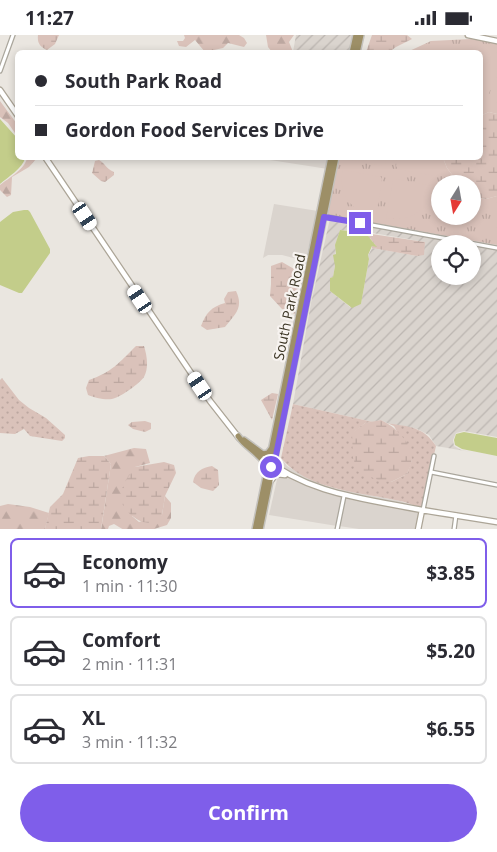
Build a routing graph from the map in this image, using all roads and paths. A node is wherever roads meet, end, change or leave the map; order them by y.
1 (13, 35) edge
2 (358, 35) edge
3 (468, 35) edge
4 (497, 41) edge
5 (356, 50) edge
6 (0, 71) edge
7 (0, 90) edge
8 (15, 112) edge
9 (47, 160) edge
10 (333, 160) edge
11 (322, 216) junction
12 (497, 248) edge
13 (277, 421) junction
14 (237, 435) junction
15 (272, 449) junction
16 (276, 454) junction
17 (434, 456) dead end
18 (271, 464) junction
19 (268, 469) junction
20 (431, 472) junction
21 (298, 479) junction
22 (270, 483) junction
23 (497, 485) edge
24 (344, 496) junction
25 (264, 509) junction
26 (422, 510) junction
27 (456, 515) junction
28 (497, 522) edge
29 (258, 529) edge
30 (258, 529) edge
31 (337, 529) edge
32 (418, 529) edge
33 (454, 529) edge

1 - 6 street
2 - 5 main road
3 - 4 street
7 - 8 street
9 - 14 street
10 - 11 main road, South Park Road
11 - 12 street
11 - 13 main road, South Park Road
11 - 16 main road, South Park Road
13 - 15 main road, South Park Road
13 - 18 main road
14 - 15 main road
14 - 18 street
14 - 19 main road
15 - 18 main road, South Park Road
16 - 18 main road, South Park Road
16 - 21 street
17 - 20 street
18 - 19 main road
18 - 21 street
18 - 22 main road
18 - 25 main road
19 - 29 main road
20 - 23 street
20 - 26 street
21 - 22 street
21 - 24 street
22 - 25 main road
24 - 26 street
24 - 31 street
25 - 30 main road
26 - 27 street
26 - 32 street
27 - 28 street
27 - 33 street

